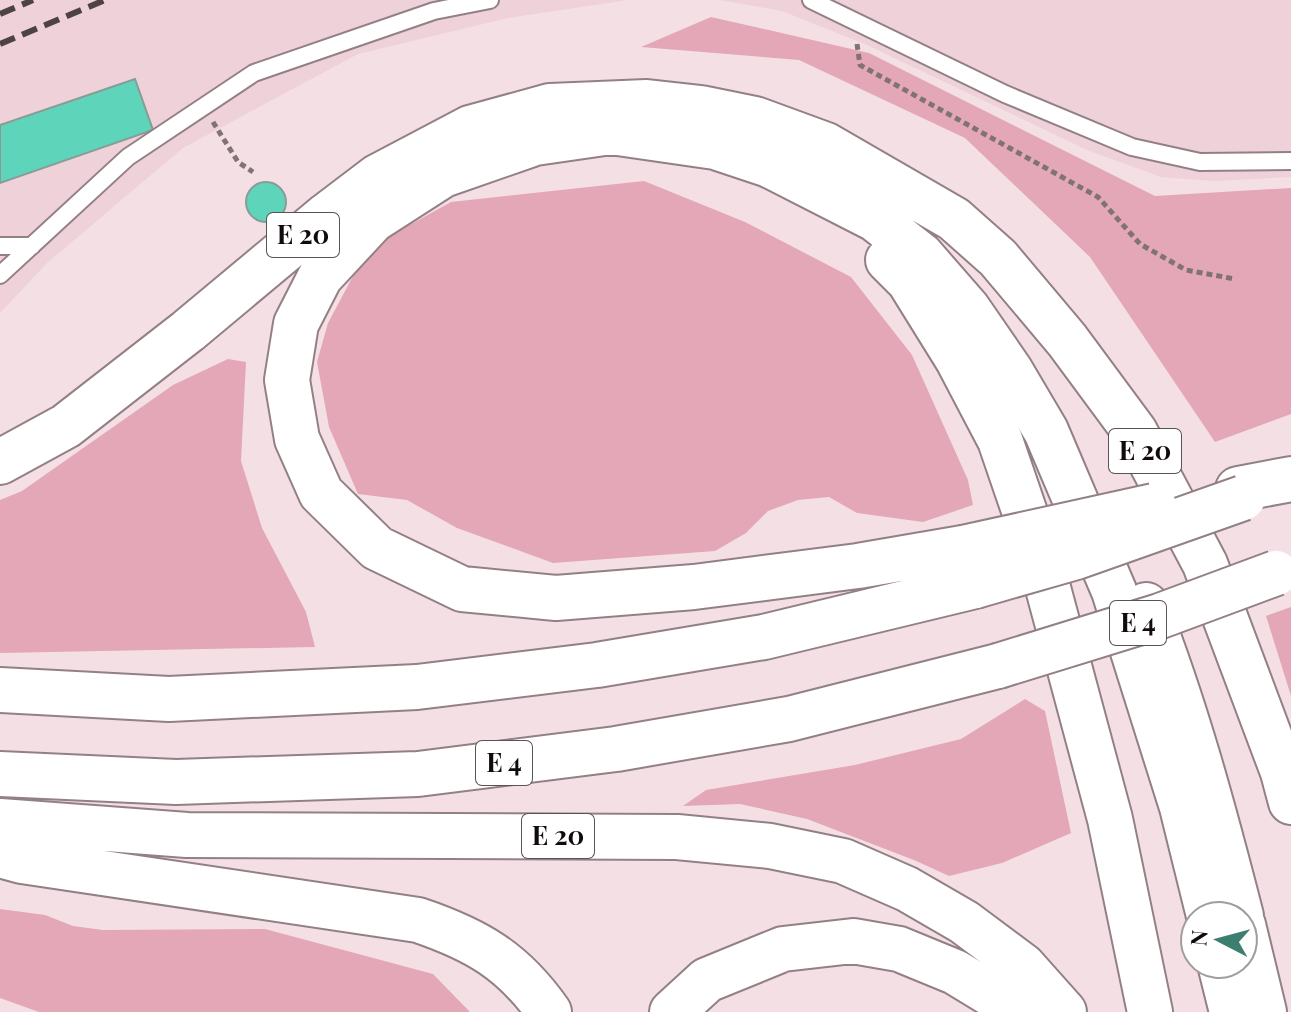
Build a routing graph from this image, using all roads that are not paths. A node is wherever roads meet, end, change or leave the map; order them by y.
1 (490, 0) edge
2 (811, 0) edge
3 (1291, 161) edge
4 (885, 179) junction
5 (811, 187) junction
6 (0, 246) edge
7 (32, 246) junction
8 (0, 275) edge
9 (0, 462) edge
10 (1291, 480) edge
11 (969, 567) junction
12 (1284, 570) edge
13 (0, 690) edge
14 (0, 774) edge
15 (1291, 802) edge
16 (0, 821) edge
17 (0, 855) edge
18 (1205, 900) edge
19 (1237, 900) edge
20 (1224, 980) edge
21 (1256, 980) edge
22 (549, 1012) edge
23 (672, 1012) edge
24 (1021, 1012) edge
25 (1064, 1012) edge
26 (1150, 1012) edge
27 (1232, 1012) edge
28 (1264, 1012) edge

1 - 7 lane
2 - 3 lane
4 - 9 highway, E 20
4 - 15 highway, E 20
4 - 19 highway
5 - 11 highway
5 - 18 highway
5 - 26 highway
6 - 7 lane
7 - 8 lane
10 - 11 highway, bridge
11 - 13 highway
12 - 14 highway, E 4, bridge
16 - 25 highway, E 20
17 - 22 highway
20 - 27 highway
21 - 28 highway
23 - 24 highway

